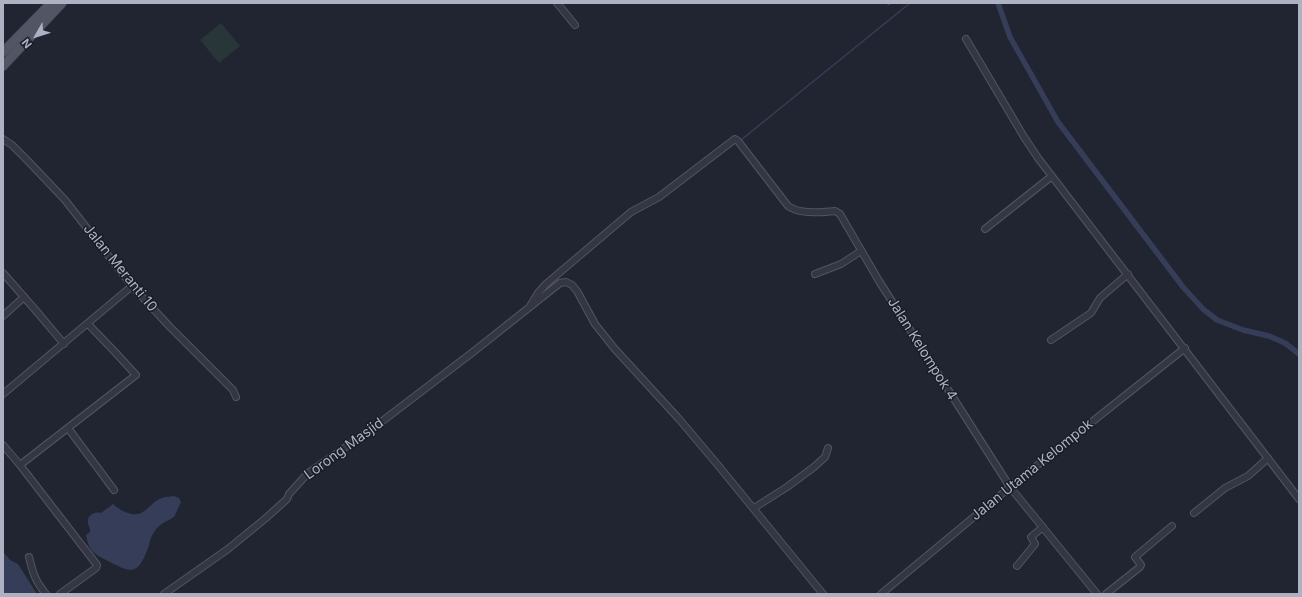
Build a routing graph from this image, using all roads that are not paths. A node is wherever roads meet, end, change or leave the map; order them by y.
1 (51, 3) edge
2 (62, 3) edge
3 (557, 3) edge
4 (575, 25) dead end
5 (966, 39) dead end
6 (3, 52) edge
7 (3, 66) edge
8 (3, 139) edge
9 (1052, 176) junction
10 (985, 229) dead end
11 (861, 251) junction
12 (3, 273) edge
13 (815, 274) dead end
14 (1128, 274) junction
15 (132, 286) junction
16 (24, 297) junction
17 (529, 308) junction
18 (3, 316) edge
19 (88, 324) junction
20 (1051, 340) dead end
21 (64, 344) junction
22 (1185, 348) junction
23 (3, 394) edge
24 (236, 397) dead end
25 (68, 428) junction
26 (3, 445) edge
27 (828, 448) dead end
28 (1268, 458) junction
29 (20, 465) junction
30 (1010, 486) junction
31 (114, 490) dead end
32 (1299, 499) edge
33 (754, 508) junction
34 (1194, 513) dead end
35 (1172, 526) dead end
36 (1043, 527) junction
37 (29, 557) dead end
38 (1017, 566) dead end
39 (46, 594) edge
40 (60, 594) edge
41 (164, 594) edge
42 (823, 594) edge
43 (881, 594) edge
44 (1097, 594) edge
45 (1106, 594) edge

1 - 6 main road
2 - 7 main road
3 - 4 street
5 - 9 street
8 - 15 street, Jalan Meranti 10
9 - 10 street
9 - 14 street
11 - 13 street
11 - 17 street, Jalan Kelompok 4
11 - 30 street, Jalan Kelompok 4
12 - 16 street
14 - 20 street
14 - 22 street
15 - 19 street
15 - 24 street, Jalan Meranti 10
16 - 18 street
16 - 21 street
17 - 33 street, Lorong Masjid
17 - 41 street, Lorong Masjid
19 - 21 street
19 - 25 street
21 - 23 street
22 - 28 street
22 - 30 street, Jalan Utama Kelompok
25 - 29 street
25 - 31 street
26 - 29 street
27 - 33 street
28 - 32 street
28 - 34 street
29 - 40 street
30 - 36 street, Jalan Kelompok 4
30 - 43 street, Jalan Utama Kelompok
33 - 42 street, Lorong Masjid
35 - 45 street
36 - 38 street
36 - 44 street, Jalan Kelompok 4
37 - 39 street

